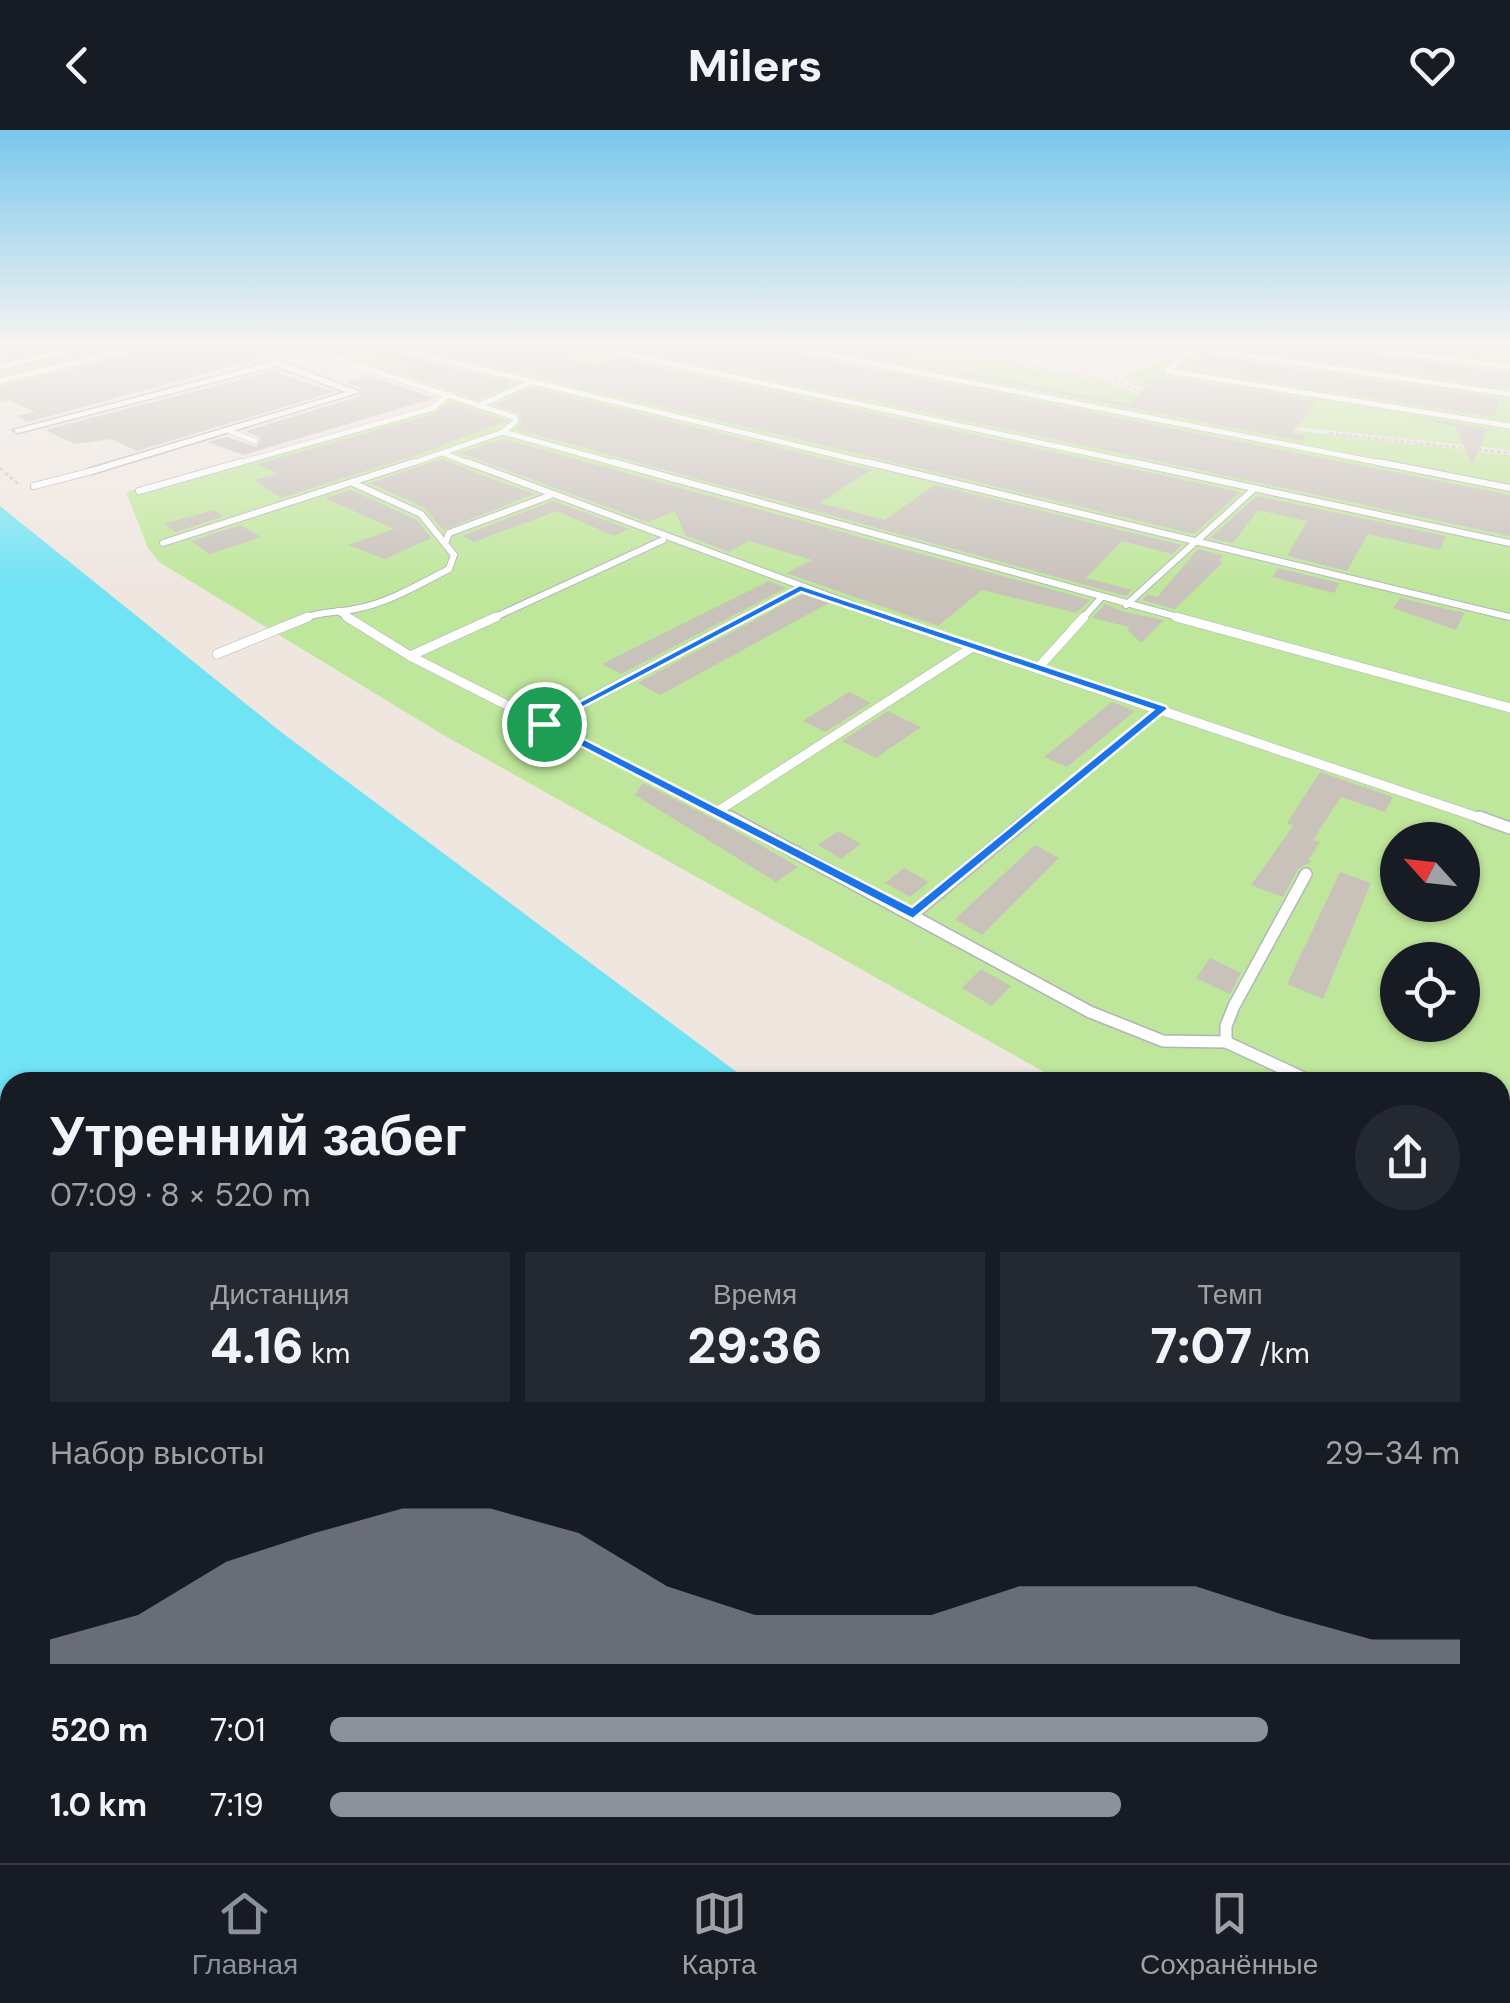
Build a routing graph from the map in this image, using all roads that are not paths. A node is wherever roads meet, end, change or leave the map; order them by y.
1 (34, 426) edge
2 (248, 426) edge
3 (370, 426) edge
4 (509, 426) edge
5 (713, 426) edge
6 (963, 426) edge
7 (1192, 426) edge
8 (18, 430) dead end
9 (230, 431) junction
10 (503, 432) junction
11 (256, 441) dead end
12 (443, 453) junction
13 (92, 470) joint
14 (353, 483) junction
15 (34, 486) dead end
16 (1255, 488) junction
17 (1510, 488) edge
18 (139, 491) dead end
19 (549, 496) junction
20 (664, 540) junction
21 (446, 542) junction
22 (1194, 542) junction
23 (164, 543) dead end
24 (1510, 544) edge
25 (800, 588) junction
26 (1101, 598) junction
27 (1126, 605) junction
28 (338, 611) junction
29 (1510, 617) edge
30 (974, 646) junction
31 (217, 654) dead end
32 (410, 656) junction
33 (1038, 667) junction
34 (1510, 708) edge
35 (1162, 709) junction
36 (544, 724) junction
37 (718, 812) junction
38 (1510, 828) edge
39 (1306, 874) dead end
40 (913, 914) junction
41 (1226, 1042) junction
42 (1290, 1072) edge

1 - 8 street
2 - 9 street
3 - 18 lane
4 - 10 lane
5 - 22 lane
6 - 16 lane
7 - 17 lane
9 - 11 lane
9 - 13 street
10 - 12 lane
10 - 26 lane
12 - 14 lane
12 - 19 lane
13 - 15 lane
14 - 21 lane
14 - 23 lane
16 - 22 lane
16 - 24 lane
19 - 20 lane
19 - 21 lane
20 - 25 lane
20 - 32 lane
21 - 28 lane
22 - 27 lane
22 - 29 lane
25 - 30 lane
25 - 36 lane
26 - 27 lane
26 - 33 lane
27 - 34 lane
28 - 31 lane
28 - 32 lane
30 - 33 lane
30 - 37 lane
32 - 36 lane
33 - 35 lane
35 - 38 lane
35 - 40 lane
36 - 37 lane
37 - 40 lane
39 - 41 lane
40 - 41 lane
41 - 42 lane

